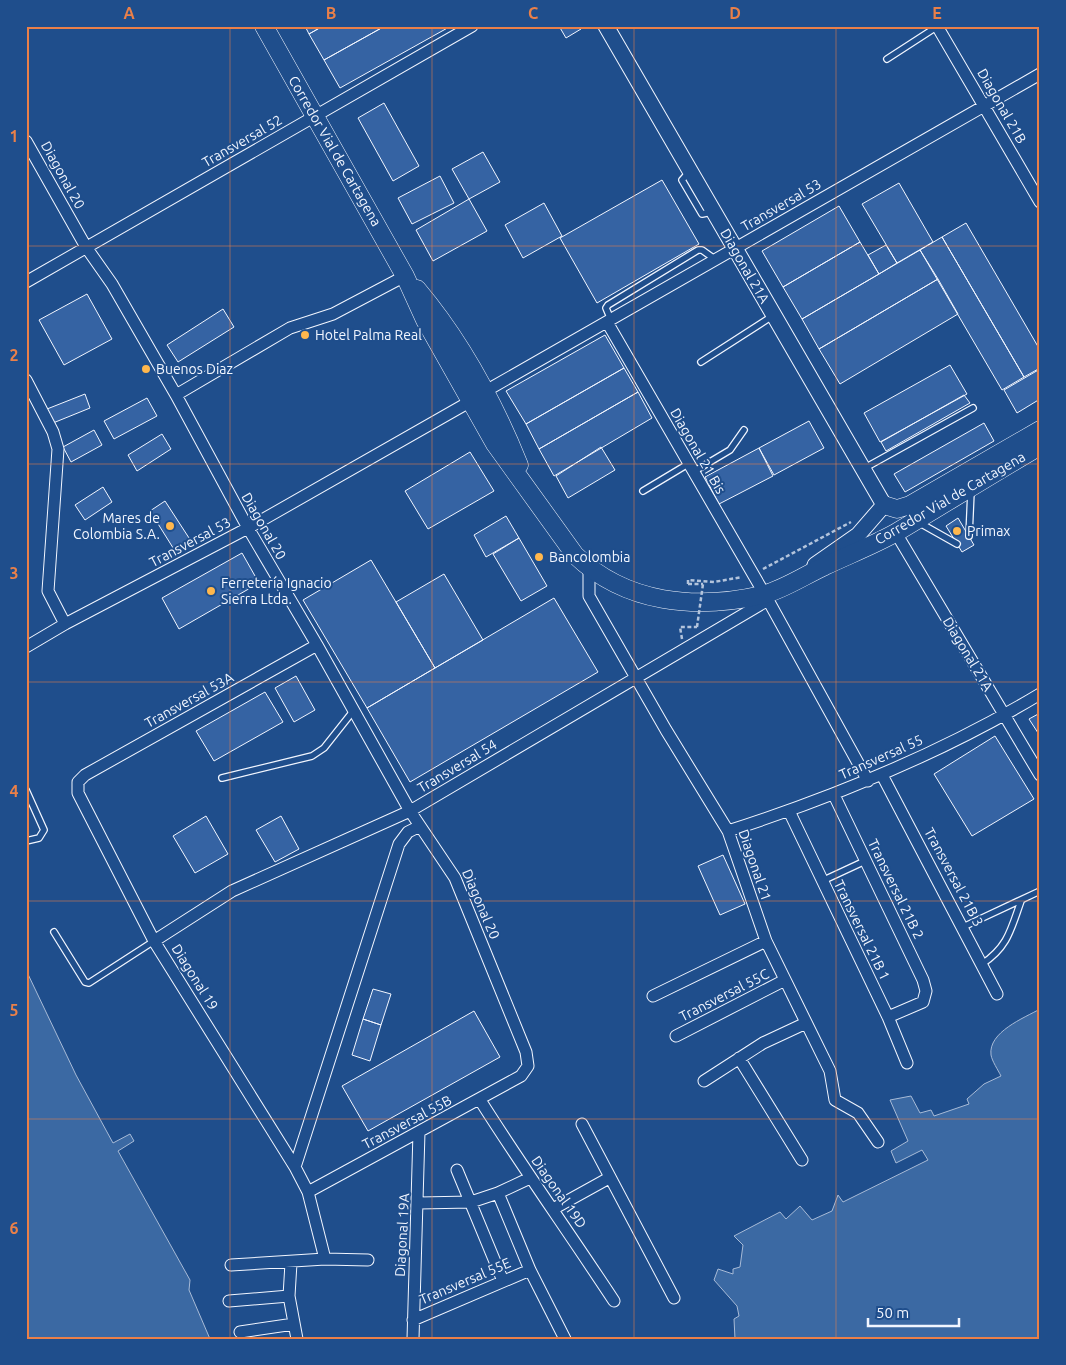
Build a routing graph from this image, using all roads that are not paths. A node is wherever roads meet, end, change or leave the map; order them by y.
1 (264, 26) edge
2 (472, 26) edge
3 (606, 26) edge
4 (938, 26) edge
5 (887, 58) dead end
6 (1040, 74) edge
7 (984, 106) junction
8 (316, 116) junction
9 (26, 140) edge
10 (1040, 202) edge
11 (86, 247) junction
12 (735, 249) junction
13 (716, 260) junction
14 (405, 276) junction
15 (26, 282) edge
16 (774, 315) junction
17 (609, 321) junction
18 (701, 362) dead end
19 (26, 380) edge
20 (176, 395) junction
21 (478, 397) junction
22 (972, 408) dead end
23 (744, 430) dead end
24 (1040, 430) edge
25 (1040, 446) edge
26 (691, 468) junction
27 (863, 469) junction
28 (971, 486) junction
29 (643, 491) dead end
30 (884, 505) junction
31 (914, 520) junction
32 (248, 528) junction
33 (896, 533) junction
34 (969, 536) dead end
35 (957, 544) dead end
36 (589, 568) junction
37 (789, 583) junction
38 (766, 597) junction
39 (65, 624) junction
40 (317, 645) junction
41 (26, 647) edge
42 (636, 677) junction
43 (1040, 694) edge
44 (354, 710) junction
45 (1004, 716) junction
46 (882, 775) junction
47 (1040, 775) edge
48 (222, 778) dead end
49 (868, 781) junction
50 (78, 782) joint
51 (26, 790) edge
52 (834, 795) junction
53 (410, 811) junction
54 (789, 811) junction
55 (420, 826) junction
56 (728, 830) junction
57 (26, 841) edge
58 (866, 861) junction
59 (821, 881) junction
60 (1040, 891) edge
61 (1021, 901) junction
62 (963, 927) junction
63 (54, 932) dead end
64 (154, 941) junction
65 (766, 941) junction
66 (982, 964) junction
67 (785, 980) junction
68 (997, 994) dead end
69 (653, 996) dead end
70 (888, 1017) junction
71 (806, 1023) junction
72 (676, 1036) dead end
73 (739, 1058) junction
74 (907, 1063) dead end
75 (528, 1066) joint
76 (704, 1080) dead end
77 (480, 1100) junction
78 (582, 1124) dead end
79 (420, 1132) junction
80 (878, 1142) dead end
81 (802, 1160) dead end
82 (295, 1167) junction
83 (456, 1170) dead end
84 (530, 1178) junction
85 (609, 1178) junction
86 (308, 1192) junction
87 (498, 1193) junction
88 (471, 1202) junction
89 (419, 1203) junction
90 (553, 1209) junction
91 (325, 1259) junction
92 (368, 1260) dead end
93 (290, 1263) junction
94 (231, 1265) dead end
95 (530, 1270) junction
96 (503, 1281) junction
97 (289, 1296) junction
98 (674, 1298) dead end
99 (229, 1301) dead end
100 (614, 1301) dead end
101 (413, 1320) junction
102 (294, 1324) junction
103 (240, 1332) dead end
104 (297, 1339) edge
105 (413, 1339) edge
106 (565, 1339) edge

1 - 8 main road, Corredor Vial de Cartagena
2 - 8 street, Transversal 52
3 - 12 street, Diagonal 21A
4 - 5 lane
4 - 7 street, Diagonal 21B
6 - 7 street, Transversal 53
7 - 10 street, Diagonal 21B
7 - 12 street, Transversal 53
8 - 11 street, Transversal 52
8 - 14 main road, Corredor Vial de Cartagena
9 - 11 street, Diagonal 20
11 - 15 street, Transversal 52
11 - 20 street, Diagonal 20
12 - 13 street, Transversal 53
12 - 16 street, Diagonal 21A
13 - 17 street, Transversal 53
13 - 17 lane
14 - 20 street
14 - 21 main road, Corredor Vial de Cartagena
16 - 18 lane
16 - 27 street, Diagonal 21A
17 - 21 street, Transversal 53
17 - 26 street, Diagonal 21 Bis
19 - 39 street
20 - 32 street, Diagonal 20
21 - 32 street, Transversal 53
21 - 36 main road, Corredor Vial de Cartagena
22 - 27 lane
23 - 26 lane
24 - 30 main road, Corredor Vial de Cartagena
25 - 28 main road, Corredor Vial de Cartagena
26 - 29 lane
26 - 38 street, Diagonal 21 Bis
27 - 30 street, Diagonal 21A
28 - 31 main road, Corredor Vial de Cartagena
28 - 34 lane
30 - 37 street
31 - 33 main road, Corredor Vial de Cartagena
31 - 35 lane
32 - 39 street, Transversal 53
32 - 40 street, Diagonal 20
33 - 37 main road, Corredor Vial de Cartagena
33 - 45 street, Diagonal 21A
36 - 38 main road, Corredor Vial de Cartagena
36 - 42 street, Diagonal 21
37 - 38 main road, Corredor Vial de Cartagena
38 - 42 street, Transversal 54
38 - 49 street
39 - 41 street, Transversal 53
40 - 44 street, Diagonal 20
40 - 50 street, Transversal 53A
42 - 53 street, Transversal 54
42 - 56 street, Diagonal 21
43 - 45 street, Transversal 55
44 - 48 lane
44 - 53 street, Diagonal 20
45 - 46 street, Transversal 55
45 - 47 street, Diagonal 21A
46 - 49 street, Transversal 55
46 - 62 street, Transversal 21B 3
49 - 52 street, Transversal 55
50 - 64 street, Diagonal 19
51 - 57 lane
52 - 54 street, Transversal 55
52 - 58 street, Transversal 21B 2
53 - 55 street, Diagonal 20
53 - 64 street, Transversal 54
54 - 56 street, Transversal 55
54 - 59 street, Transversal 21B 1
55 - 75 street, Diagonal 20
55 - 82 street
56 - 65 street, Diagonal 21
58 - 59 lane
58 - 70 street, Transversal 21B 2
59 - 70 street, Transversal 21B 1
60 - 61 lane
61 - 62 lane
61 - 66 lane
62 - 66 street, Transversal 21B 3
63 - 64 lane
64 - 82 street, Diagonal 19
65 - 67 street, Diagonal 21
65 - 69 street
66 - 68 street, Transversal 21B 3
67 - 71 street, Diagonal 21
67 - 72 street, Transversal 55C
70 - 74 street, Transversal 21B 1
71 - 73 street
71 - 80 street, Diagonal 21
73 - 76 street
73 - 81 street
75 - 77 street, Transversal 55B
77 - 79 street, Transversal 55B
77 - 84 street, Diagonal 19D
78 - 85 street
79 - 86 street, Transversal 55B
79 - 89 street, Diagonal 19A
82 - 86 street, Diagonal 19
83 - 88 street
84 - 87 street
84 - 90 street, Diagonal 19D
85 - 90 street
85 - 98 street
86 - 91 street
87 - 88 street
87 - 95 street
88 - 89 street
88 - 96 street
89 - 101 street, Diagonal 19A
90 - 100 street, Diagonal 19D
91 - 92 street
91 - 93 street
93 - 94 street
93 - 97 street
95 - 96 street, Transversal 55E
95 - 106 street
96 - 101 street, Transversal 55E
97 - 99 street
97 - 102 street
101 - 105 street, Diagonal 19A
102 - 103 street
102 - 104 street

